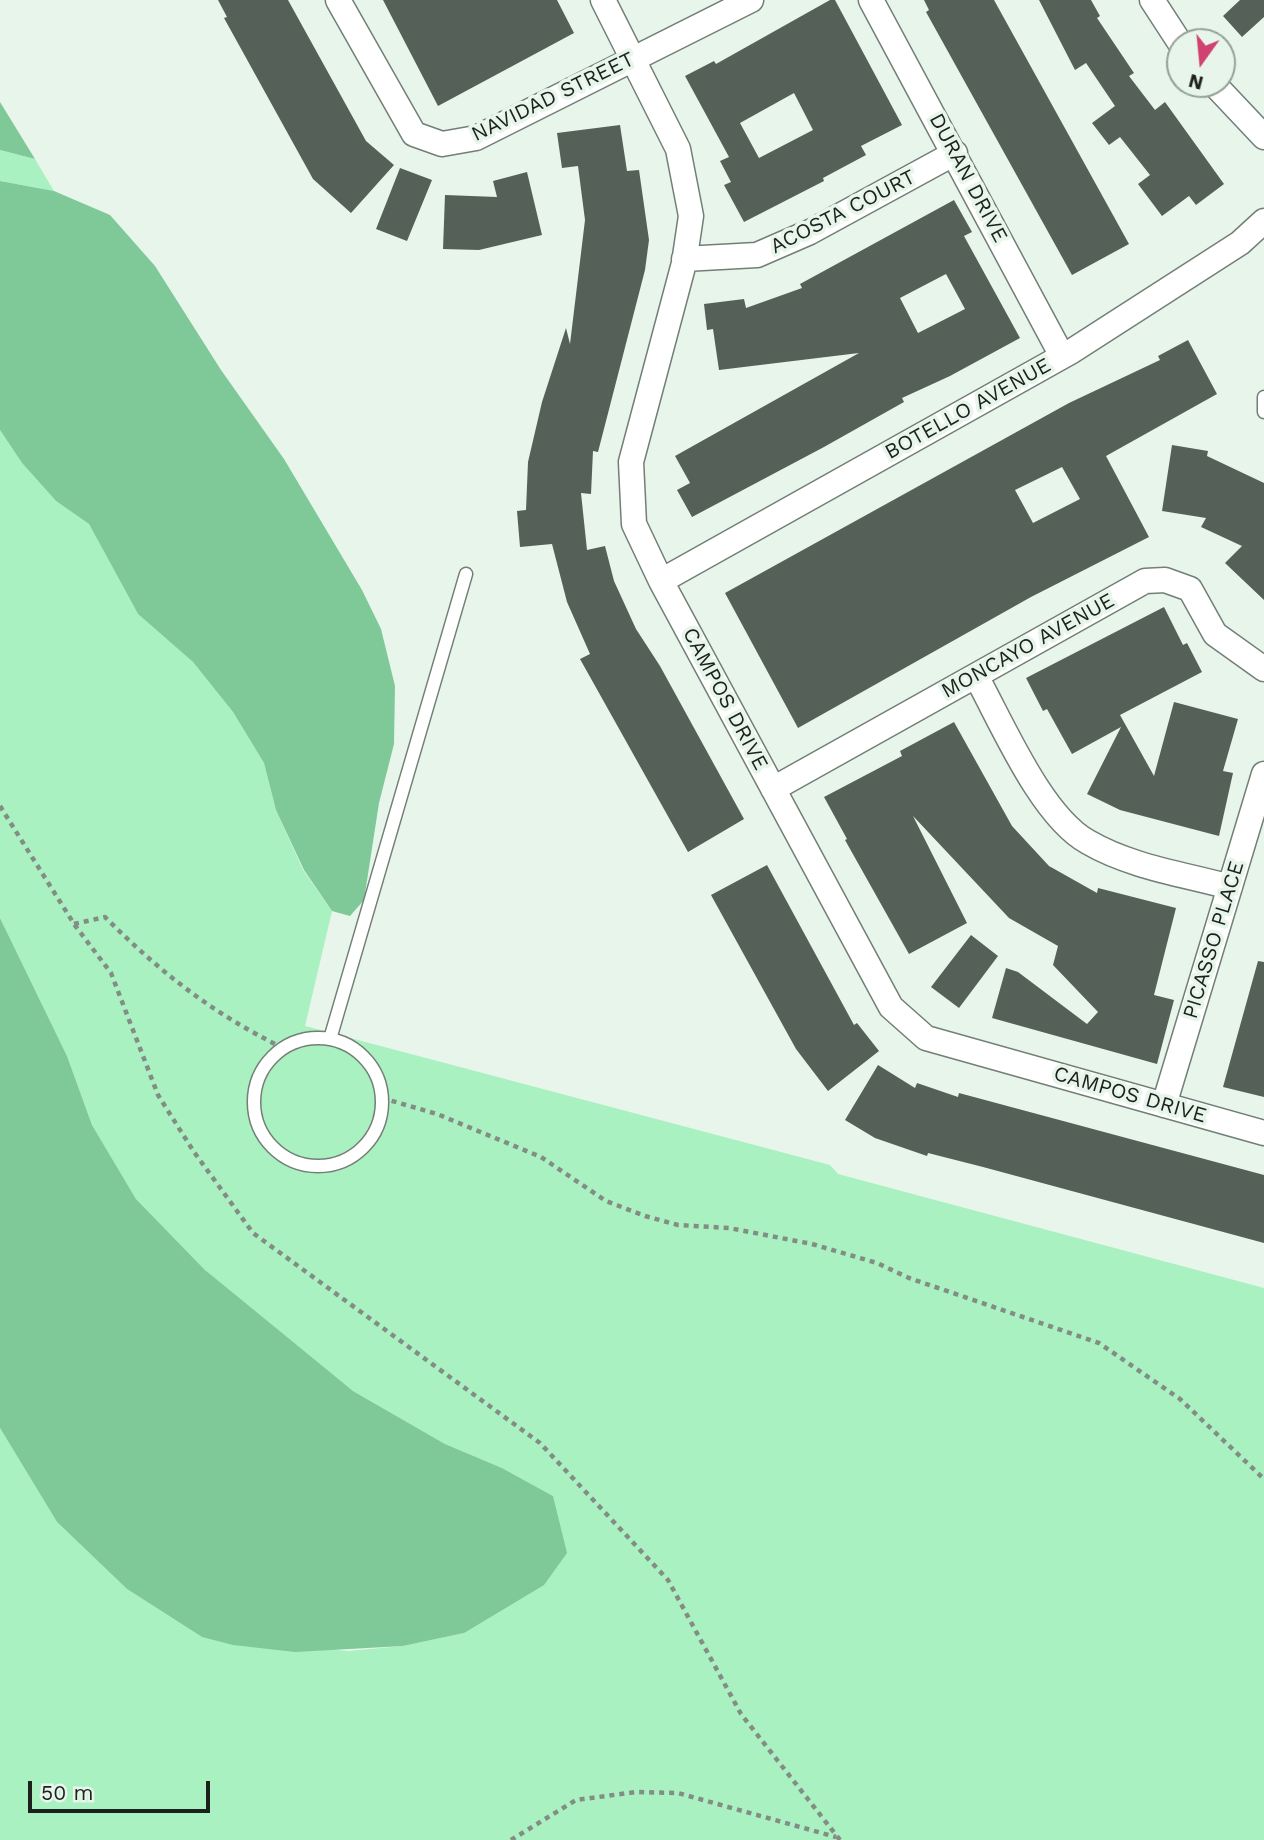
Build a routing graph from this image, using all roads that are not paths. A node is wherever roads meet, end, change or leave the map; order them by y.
1 (338, 0) edge
2 (603, 0) edge
3 (751, 0) edge
4 (871, 0) edge
5 (1152, 0) edge
6 (1170, 28) edge
7 (635, 58) junction
8 (1227, 98) edge
9 (1264, 137) edge
10 (955, 153) junction
11 (1264, 221) edge
12 (684, 259) junction
13 (1062, 356) junction
14 (1264, 397) edge
15 (1264, 412) edge
16 (466, 574) dead end
17 (661, 581) junction
18 (1264, 669) edge
19 (976, 676) junction
20 (1264, 774) edge
21 (773, 789) junction
22 (1230, 887) junction
23 (330, 1039) junction
24 (1164, 1105) junction
25 (1264, 1133) edge

1 - 7 street, NAVIDAD STREET
2 - 7 street, CAMPOS DRIVE
3 - 7 street, NAVIDAD STREET
4 - 10 street, DURAN DRIVE
5 - 6 street
7 - 12 street, CAMPOS DRIVE
8 - 9 street
10 - 12 street, ACOSTA COURT
10 - 13 street, DURAN DRIVE
11 - 13 street, BOTELLO AVENUE
12 - 17 street, CAMPOS DRIVE
13 - 17 street, BOTELLO AVENUE
14 - 15 lane
16 - 23 lane
17 - 21 street, CAMPOS DRIVE
18 - 19 street, MONCAYO AVENUE
19 - 21 street, MONCAYO AVENUE
19 - 22 street
20 - 22 street, PICASSO PLACE
21 - 24 street, CAMPOS DRIVE
22 - 24 street, PICASSO PLACE
23 - 23 lane
24 - 25 street, CAMPOS DRIVE

